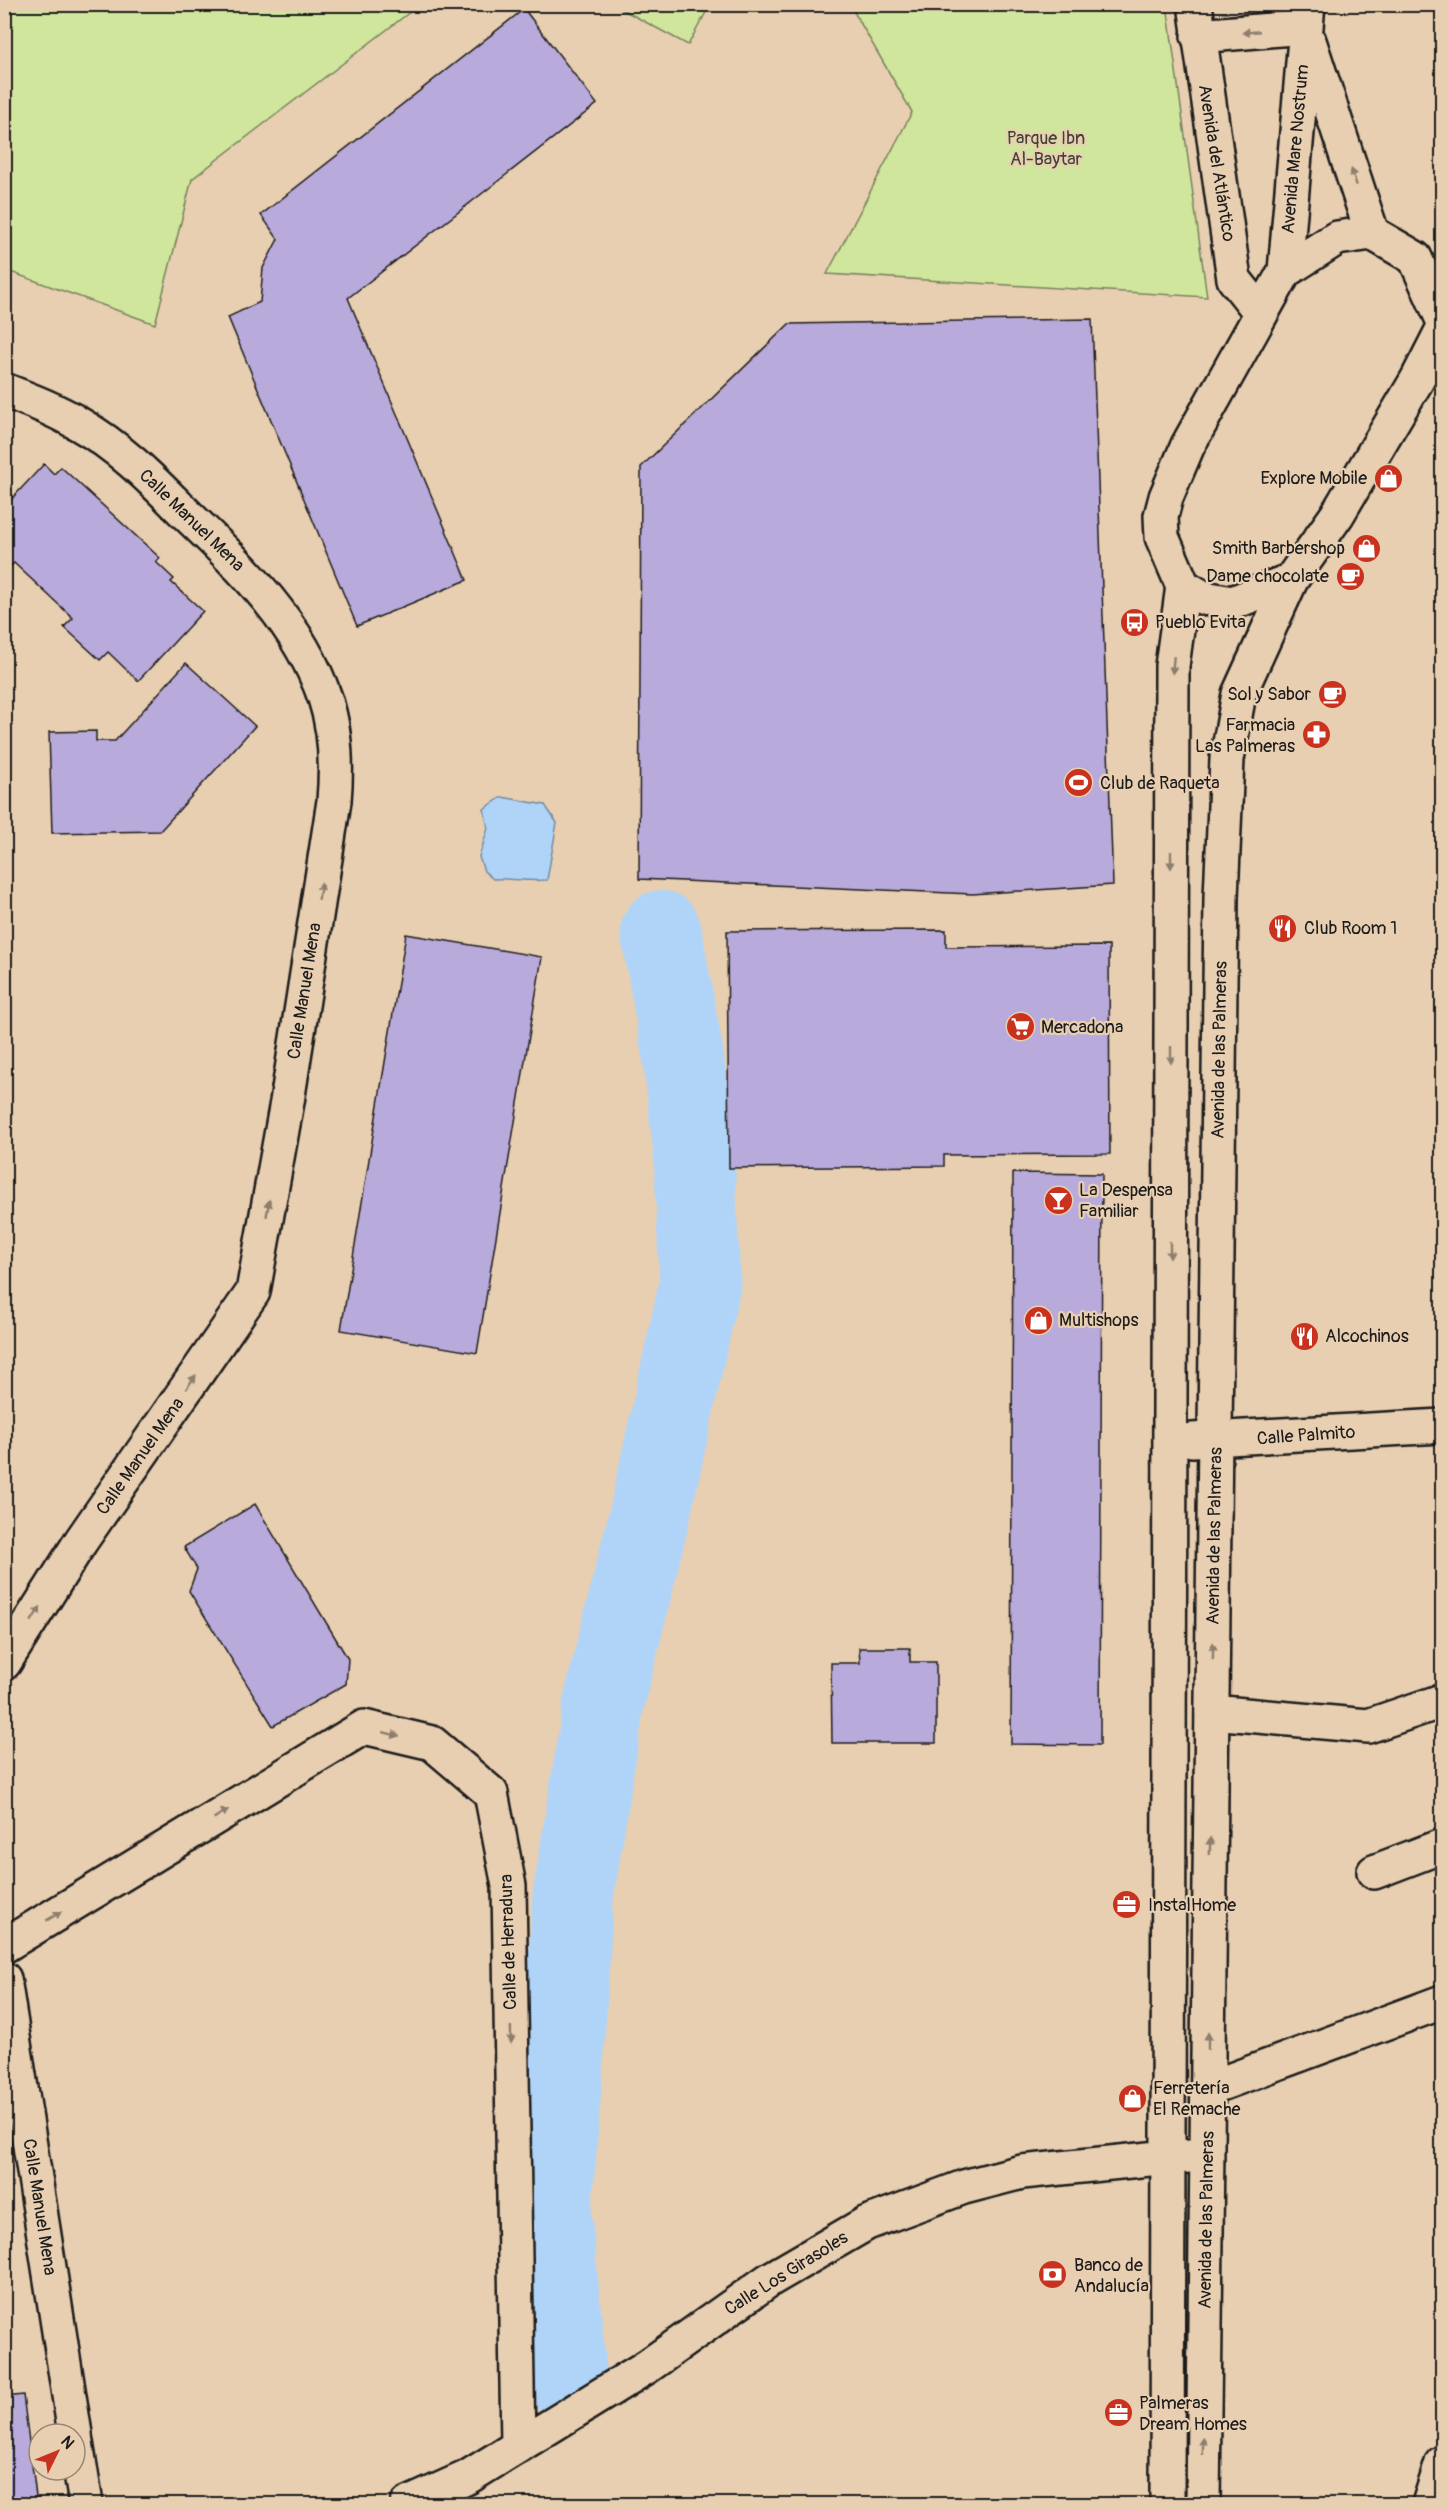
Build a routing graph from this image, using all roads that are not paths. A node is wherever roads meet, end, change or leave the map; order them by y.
1 (1195, 4) edge
2 (1306, 16) edge
3 (1198, 36) junction
4 (1372, 233) junction
5 (1429, 253) edge
6 (1285, 271) junction
7 (1261, 313) junction
8 (1443, 318) edge
9 (1443, 331) edge
10 (4, 390) edge
11 (1290, 580) junction
12 (1183, 586) junction
13 (1443, 1426) edge
14 (1169, 1440) junction
15 (1215, 1441) junction
16 (4, 1664) edge
17 (1443, 1701) edge
18 (1212, 1712) junction
19 (1443, 1846) edge
20 (1374, 1872) dead end
21 (4, 1946) edge
22 (4, 1979) edge
23 (1443, 2002) edge
24 (1207, 2089) junction
25 (1207, 2156) junction
26 (1169, 2157) junction
27 (73, 2422) edge
28 (518, 2445) junction
29 (1443, 2463) edge
30 (82, 2482) edge
31 (86, 2505) edge
32 (408, 2505) edge
33 (1167, 2505) edge
34 (1203, 2505) edge
35 (1429, 2505) edge

1 - 3 street, Avenida del Atlántico
2 -> 3 street
4 -> 2 street, Avenida Mare Nostrum
2 - 6 street, Avenida Mare Nostrum
3 - 7 street, Avenida del Atlántico
4 - 5 street
4 - 6 street
5 - 8 street
6 - 7 street
7 - 12 street
9 - 11 street, Avenida de las Palmeras
16 -> 10 street, Calle Manuel Mena
11 - 12 street
11 - 15 street, Avenida de las Palmeras
12 -> 14 street, Avenida de las Palmeras
13 - 15 street, Calle Palmito
14 - 15 street, Calle Palmito
14 - 26 street, Avenida de las Palmeras
18 -> 15 street, Avenida de las Palmeras
17 - 18 street
24 -> 18 street, Avenida de las Palmeras
19 - 20 street
21 -> 28 street, Calle de Herradura
22 - 27 street, Calle Manuel Mena
23 - 24 street
24 - 25 street, Avenida de las Palmeras
25 - 26 street, Calle Los Girasoles
34 -> 25 street, Avenida de las Palmeras
26 - 28 street, Calle Los Girasoles
26 - 33 street, Avenida de las Palmeras
28 - 32 street, Calle Los Girasoles
29 - 35 street
30 - 31 street, Calle Manuel Mena

